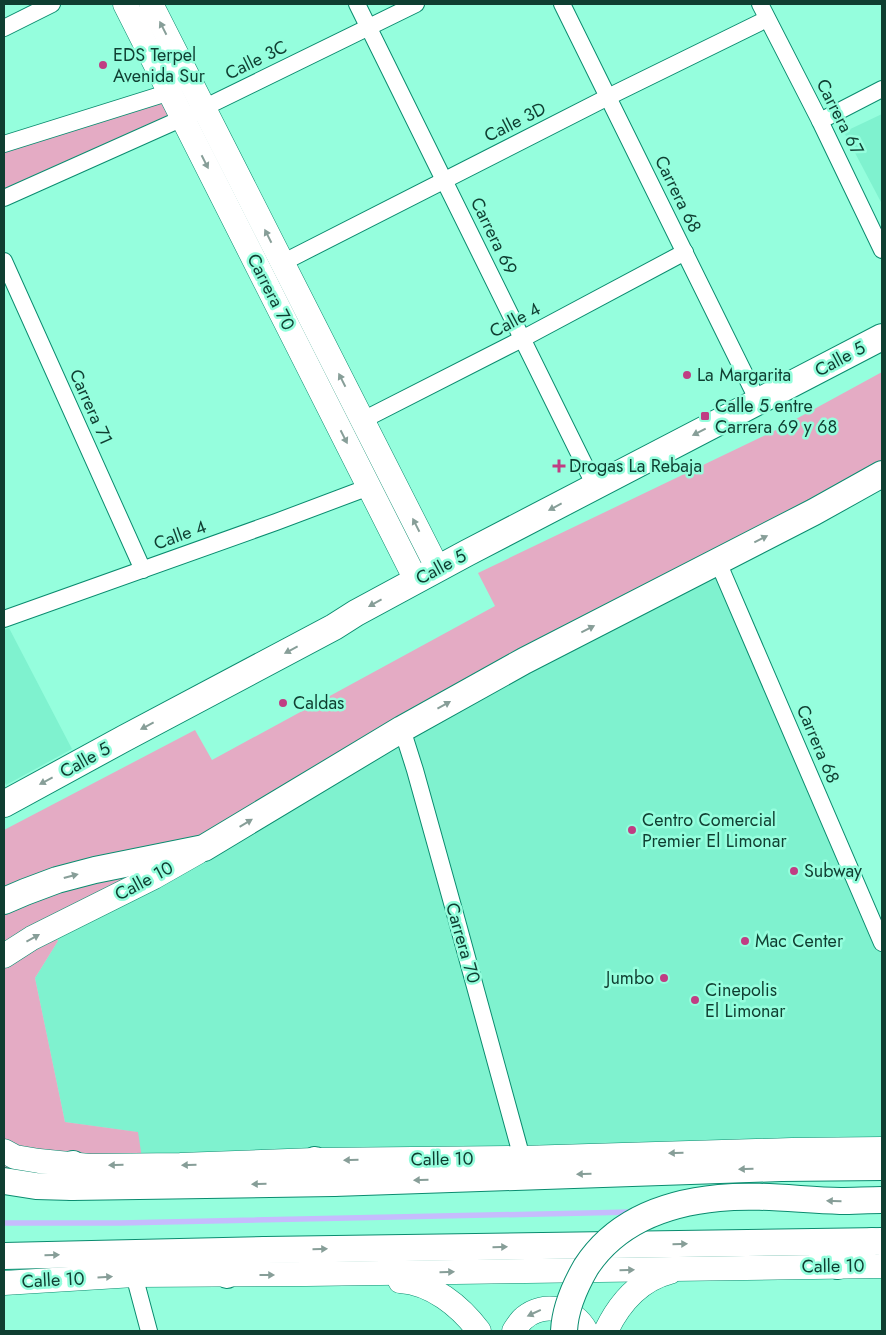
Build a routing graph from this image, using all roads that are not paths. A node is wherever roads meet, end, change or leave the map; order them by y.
1 (52, 4) edge
2 (126, 4) edge
3 (150, 4) edge
4 (357, 4) edge
5 (416, 4) edge
6 (562, 4) edge
7 (760, 4) edge
8 (767, 19) junction
9 (368, 27) junction
10 (4, 28) edge
11 (882, 89) edge
12 (170, 92) junction
13 (608, 97) junction
14 (193, 113) junction
15 (820, 120) junction
16 (4, 144) edge
17 (444, 180) junction
18 (4, 198) edge
19 (882, 250) edge
20 (685, 252) junction
21 (4, 261) edge
22 (282, 263) junction
23 (882, 336) edge
24 (522, 339) junction
25 (758, 402) junction
26 (363, 420) junction
27 (882, 474) edge
28 (595, 486) junction
29 (369, 487) junction
30 (718, 562) junction
31 (143, 570) junction
32 (427, 574) junction
33 (4, 619) edge
34 (402, 729) junction
35 (4, 804) edge
36 (204, 848) junction
37 (14, 897) edge
38 (882, 943) edge
39 (4, 956) edge
40 (882, 1150) edge
41 (4, 1151) edge
42 (522, 1158) junction
43 (787, 1159) junction
44 (836, 1159) junction
45 (315, 1160) junction
46 (882, 1167) edge
47 (73, 1176) junction
48 (5, 1182) edge
49 (296, 1183) junction
50 (334, 1183) junction
51 (882, 1200) edge
52 (877, 1241) edge
53 (814, 1242) junction
54 (265, 1250) junction
55 (199, 1252) junction
56 (4, 1256) edge
57 (838, 1266) junction
58 (882, 1266) edge
59 (696, 1269) junction
60 (306, 1274) junction
61 (227, 1275) junction
62 (134, 1276) junction
63 (4, 1283) edge
64 (149, 1331) edge
65 (479, 1331) edge
66 (514, 1331) edge
67 (564, 1331) edge
68 (586, 1331) edge
69 (606, 1331) edge

1 - 10 street
2 - 12 street, Carrera 70
14 -> 3 street, Carrera 70
4 - 9 street, Carrera 69
5 - 9 street, Calle 3C
6 - 13 street, Carrera 68
7 - 8 street, Carrera 67
8 - 13 street, Calle 3D
8 - 15 street, Carrera 67
9 - 14 street, Calle 3C
9 - 17 street, Carrera 69
11 - 15 street
12 - 14 street, Carrera 70
12 - 16 street
13 - 17 street, Calle 3D
13 - 20 street, Carrera 68
14 - 18 street, Calle 3C
22 -> 14 street, Carrera 70
14 -> 29 street, Carrera 70
15 - 19 street, Carrera 67
17 - 22 street, Calle 3D
17 - 24 street, Carrera 69
20 - 24 street, Calle 4
20 - 25 street, Carrera 68
21 - 31 street, Carrera 71
26 -> 22 street, Carrera 70
23 - 25 main road, Calle 5
24 - 26 street, Calle 4
24 - 28 street, Carrera 69
25 -> 28 main road, Calle 5
32 -> 26 street, Carrera 70
30 -> 27 main road
28 -> 32 main road, Calle 5
29 - 31 street, Calle 4
29 - 32 street, Carrera 70
34 -> 30 main road
30 - 38 street, Carrera 68
31 - 33 street, Calle 4
32 -> 35 main road, Calle 5
36 -> 34 main road
34 - 42 street, Carrera 70
37 -> 36 main road
39 -> 36 street, Calle 10
40 - 44 street, Calle 10
41 - 47 street, Calle 10
43 -> 42 street, Calle 10
42 -> 45 street, Calle 10
43 - 44 main road, Calle 10
43 -> 50 main road, Calle 10
44 - 46 main road, Calle 10
45 -> 47 street, Calle 10
45 - 49 main road
45 - 50 main road
47 - 48 main road, Calle 10
49 -> 47 main road, Calle 10
49 - 50 main road, Calle 10
51 -> 67 main road, bridge
52 - 53 main road, Calle 10
52 - 57 main road
54 -> 53 main road, Calle 10
53 - 57 main road
54 - 55 main road, Calle 10
54 - 61 main road
56 -> 55 main road, Calle 10
55 - 61 main road
57 - 58 street, Calle 10
57 - 59 street, Calle 10
60 -> 59 street, Calle 10
59 - 69 street
61 -> 60 street, Calle 10
60 - 65 street
61 - 62 street, Calle 10
63 -> 62 street, Calle 10
62 - 64 street
68 -> 66 street

